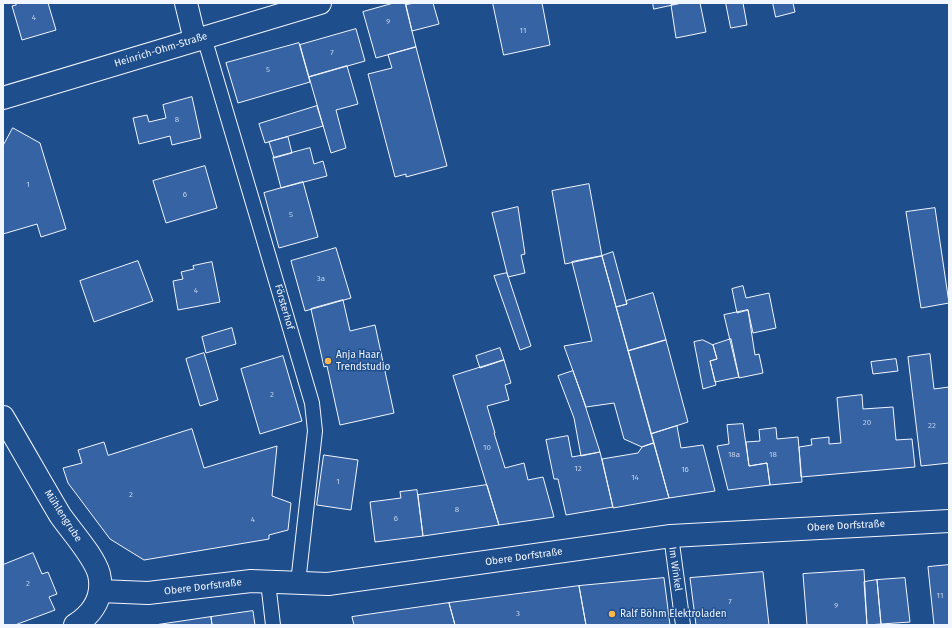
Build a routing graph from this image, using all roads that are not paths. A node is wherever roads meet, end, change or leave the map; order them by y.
1 (186, 3) edge
2 (320, 3) edge
3 (200, 38) junction
4 (3, 98) edge
5 (3, 417) edge
6 (949, 521) edge
7 (671, 536) junction
8 (268, 582) junction
9 (298, 583) junction
10 (100, 591) junction
11 (85, 622) edge
12 (273, 625) edge
13 (683, 625) edge

1 - 3 street
2 - 3 street, Heinrich-Ohm-Straße
3 - 4 street, Heinrich-Ohm-Straße
3 - 9 lane, Försterhof
5 - 10 street, Mühlengrube
6 - 7 street, Obere Dorfstraße
7 - 9 street, Obere Dorfstraße
7 - 13 lane, Im Winkel
8 - 9 street, Obere Dorfstraße
8 - 10 street, Obere Dorfstraße
8 - 12 lane
10 - 11 street

